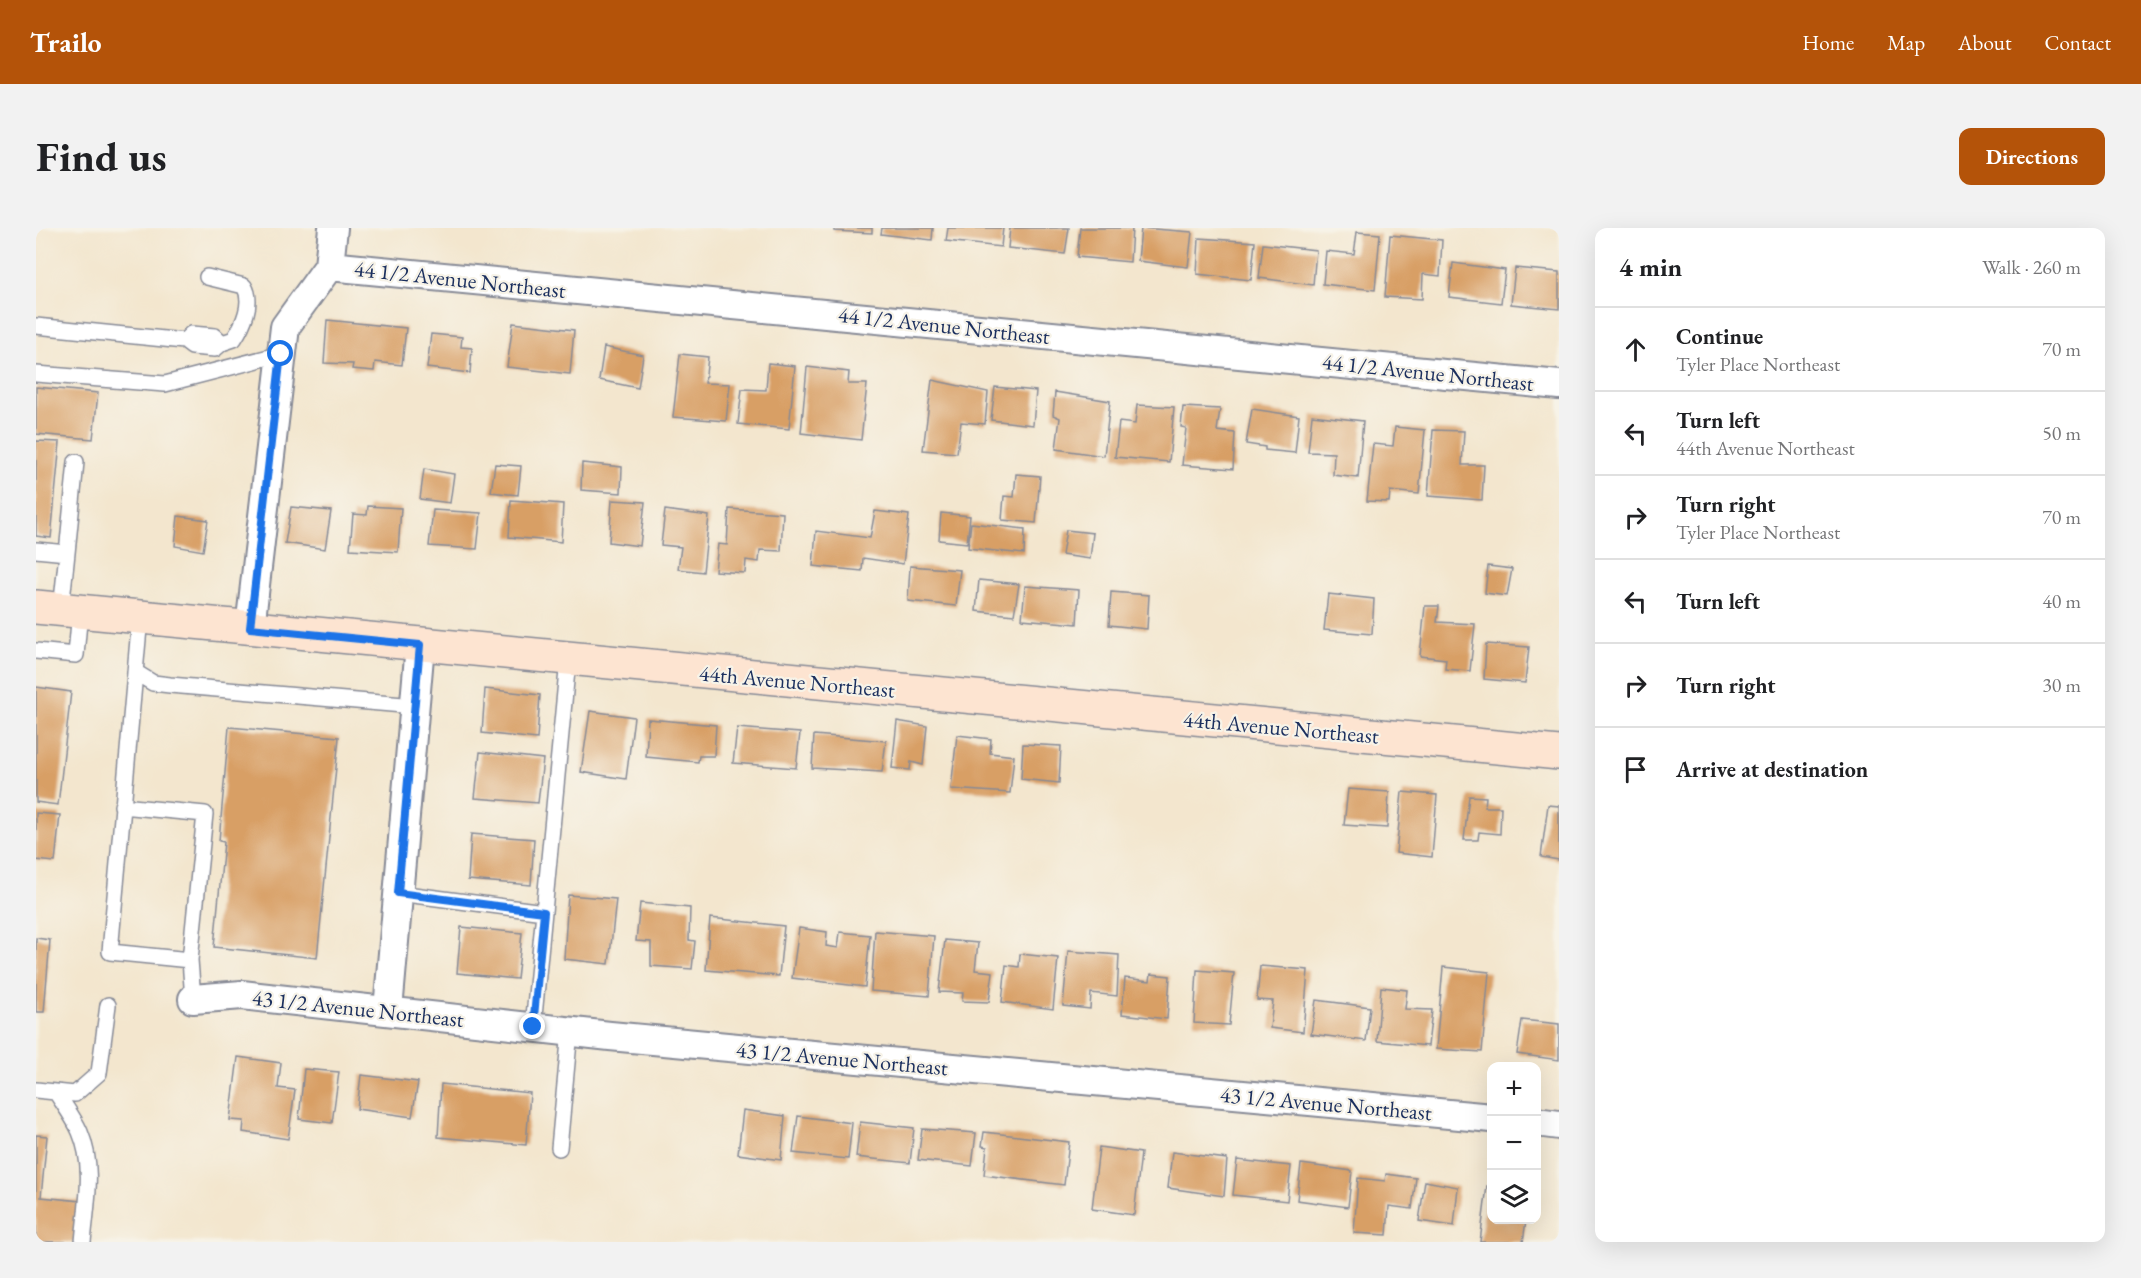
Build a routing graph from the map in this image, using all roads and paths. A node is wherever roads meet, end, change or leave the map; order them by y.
1 (333, 228) edge
2 (328, 266) junction
3 (207, 277) dead end
4 (36, 326) edge
5 (281, 354) junction
6 (36, 374) edge
7 (1559, 385) edge
8 (76, 462) dead end
9 (36, 550) edge
10 (67, 553) junction
11 (59, 610) edge
12 (140, 617) junction
13 (250, 628) junction
14 (420, 645) junction
15 (36, 651) edge
16 (568, 660) junction
17 (135, 672) junction
18 (415, 706) junction
19 (1559, 753) edge
20 (122, 806) junction
21 (398, 893) junction
22 (544, 912) junction
23 (190, 960) junction
24 (193, 999) joint
25 (108, 1005) dead end
26 (388, 1010) junction
27 (533, 1027) junction
28 (570, 1031) junction
29 (36, 1090) edge
30 (56, 1092) junction
31 (1487, 1118) edge
32 (1541, 1123) edge
33 (1559, 1125) edge
34 (559, 1148) dead end
35 (83, 1242) edge

1 - 2 street
2 - 5 street
2 - 7 street, 44 1/2 Avenue Northeast
3 - 4 lane
5 - 6 lane
5 - 13 street
8 - 10 lane
9 - 10 lane
10 - 11 lane
11 - 12 street, 44th Avenue Northeast
11 - 15 lane
12 - 13 street, 44th Avenue Northeast
12 - 17 lane
13 - 14 street, 44th Avenue Northeast
14 - 16 street, 44th Avenue Northeast
14 - 18 street
16 - 19 street, 44th Avenue Northeast
16 - 22 lane
17 - 18 lane
17 - 20 lane
18 - 21 street
20 - 23 lane
20 - 23 lane
21 - 22 lane
21 - 26 street
22 - 27 lane
23 - 24 lane
24 - 26 street, 43 1/2 Avenue Northeast
25 - 30 lane
26 - 27 street, 43 1/2 Avenue Northeast
27 - 28 street, 43 1/2 Avenue Northeast
28 - 31 street, 43 1/2 Avenue Northeast
28 - 34 lane
29 - 30 lane
30 - 35 lane
32 - 33 street

